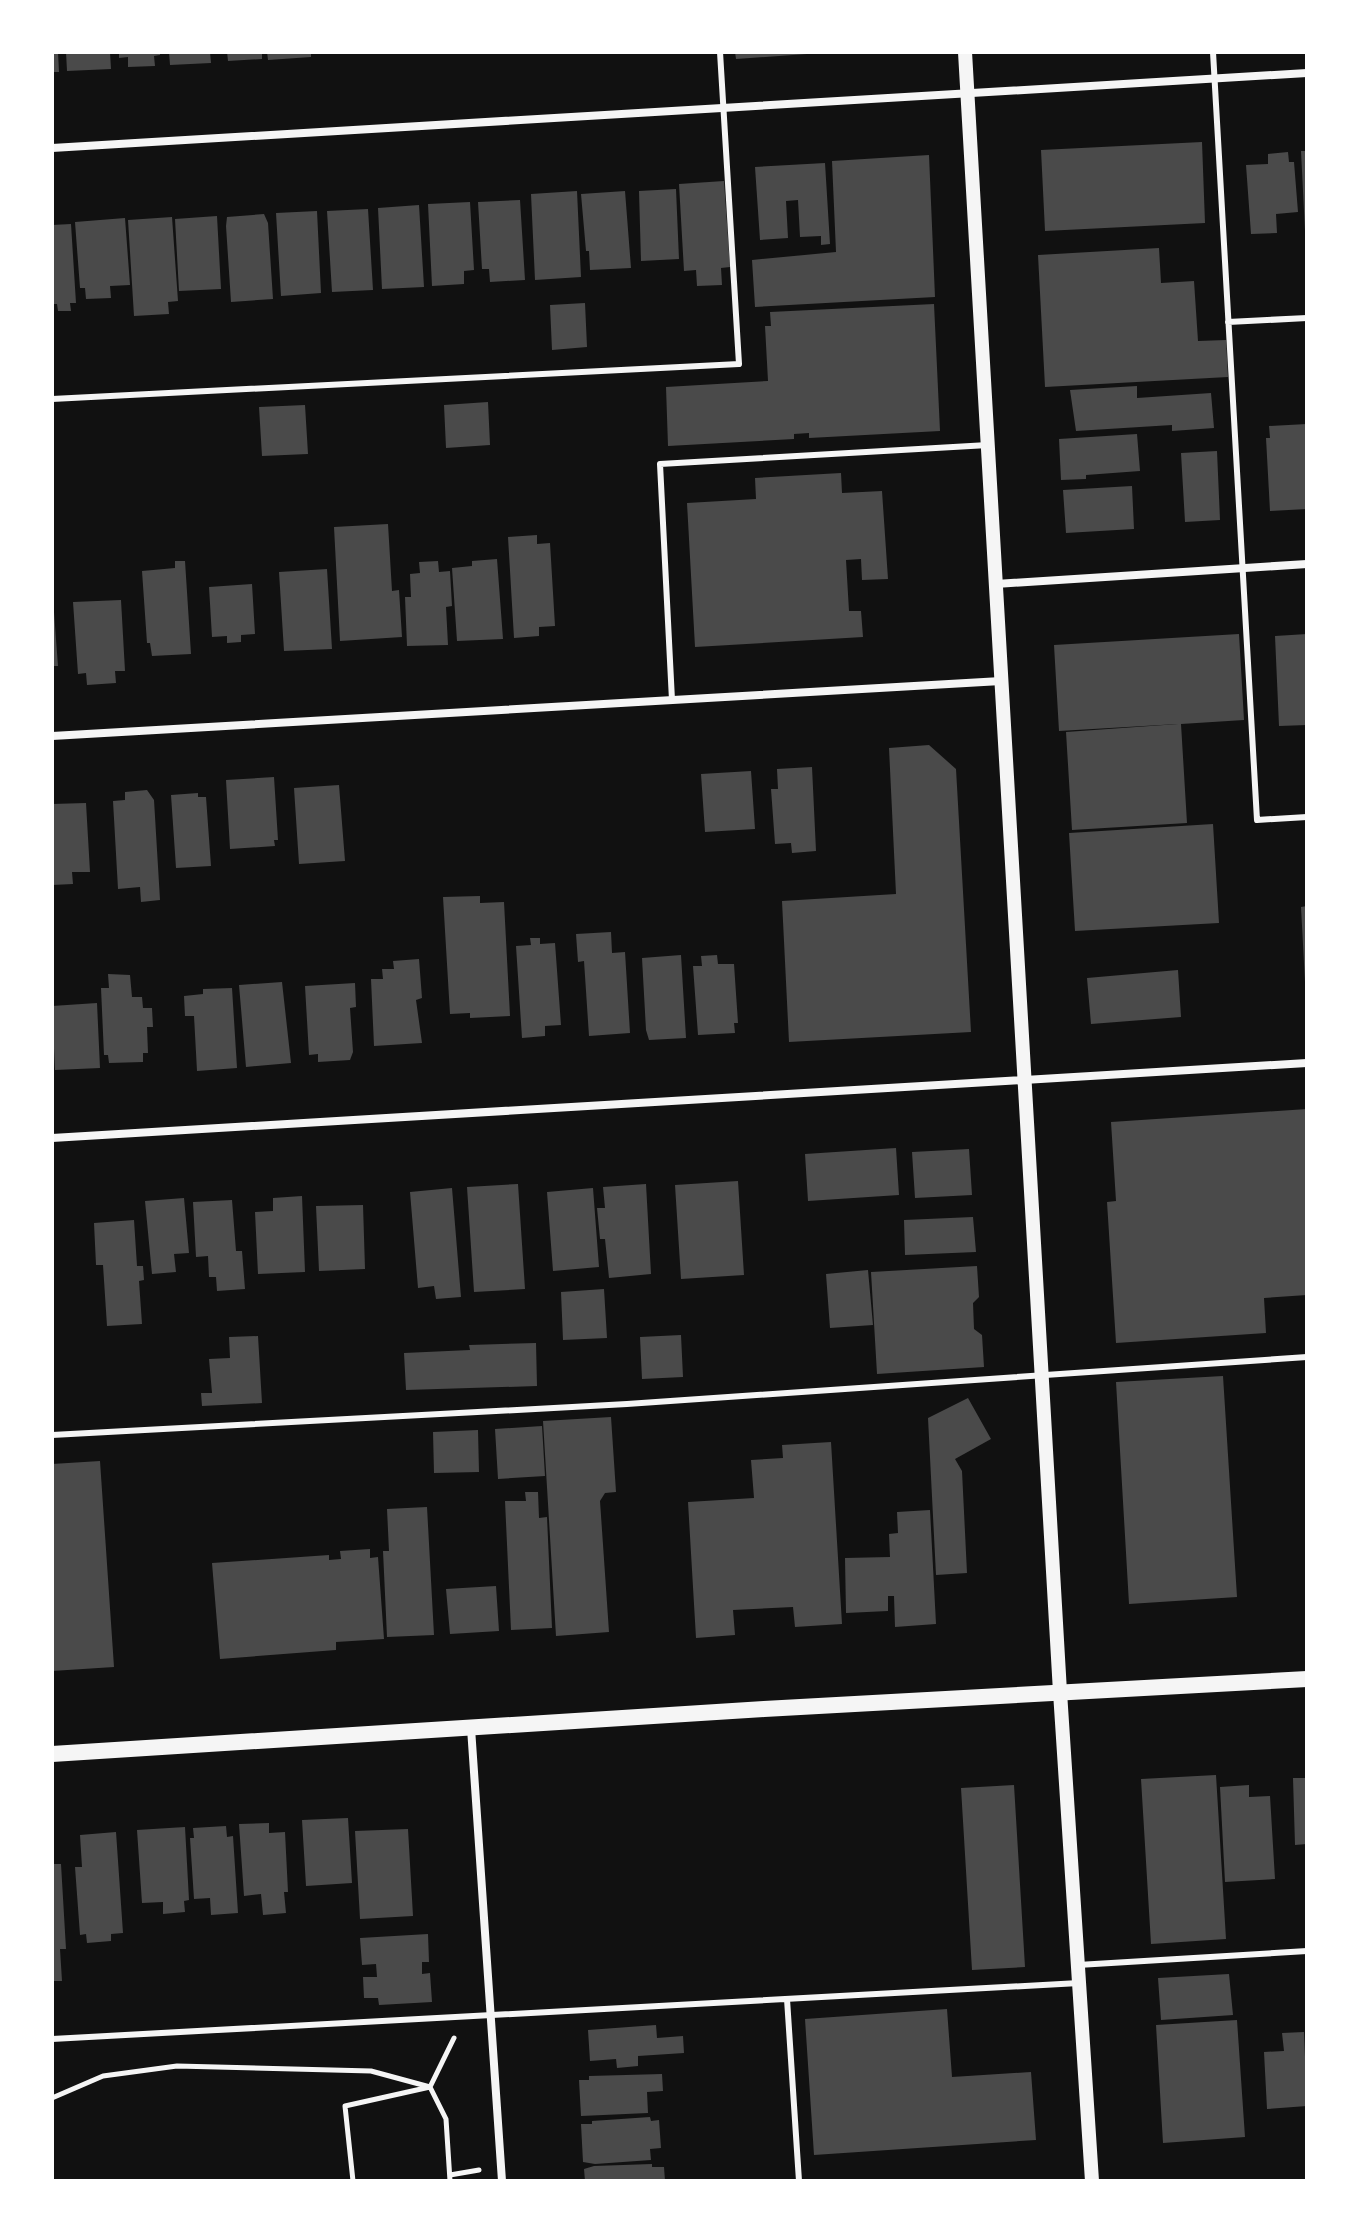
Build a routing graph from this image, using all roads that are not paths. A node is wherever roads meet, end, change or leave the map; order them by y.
1 (720, 52) edge
2 (965, 52) edge
3 (1213, 52) edge
4 (1307, 73) edge
5 (1214, 79) junction
6 (967, 94) junction
7 (724, 108) junction
8 (52, 148) edge
9 (1307, 318) edge
10 (1228, 322) junction
11 (52, 399) edge
12 (988, 445) junction
13 (1307, 564) edge
14 (1242, 568) junction
15 (996, 584) junction
16 (1001, 681) junction
17 (672, 700) junction
18 (52, 736) edge
19 (1307, 817) edge
20 (1307, 1063) edge
21 (1025, 1080) junction
22 (52, 1138) edge
23 (1307, 1357) edge
24 (1042, 1374) junction
25 (52, 1435) edge
26 (1307, 1679) edge
27 (1060, 1692) junction
28 (471, 1728) junction
29 (52, 1754) edge
30 (1307, 1951) edge
31 (1078, 1965) junction
32 (1079, 1983) junction
33 (787, 1999) junction
34 (491, 2014) junction
35 (52, 2039) edge
36 (502, 2181) edge
37 (799, 2181) edge
38 (1092, 2181) edge

1 - 7 lane
2 - 6 street
3 - 5 lane
4 - 5 street
5 - 6 street
5 - 10 lane
6 - 7 street
6 - 12 street
7 - 8 street
7 - 11 lane
9 - 10 lane
10 - 14 lane
12 - 15 street
12 - 17 lane
13 - 14 street
14 - 15 street
14 - 19 lane
15 - 16 street
16 - 17 street
16 - 21 street
17 - 18 street
20 - 21 street
21 - 22 street
21 - 24 street
23 - 24 lane
24 - 25 lane
24 - 27 street
26 - 27 main road
27 - 28 main road
27 - 31 street
28 - 29 main road
28 - 34 street
30 - 31 lane
31 - 32 street
32 - 33 lane
32 - 38 street
33 - 34 lane
33 - 37 lane
34 - 35 lane
34 - 36 street

